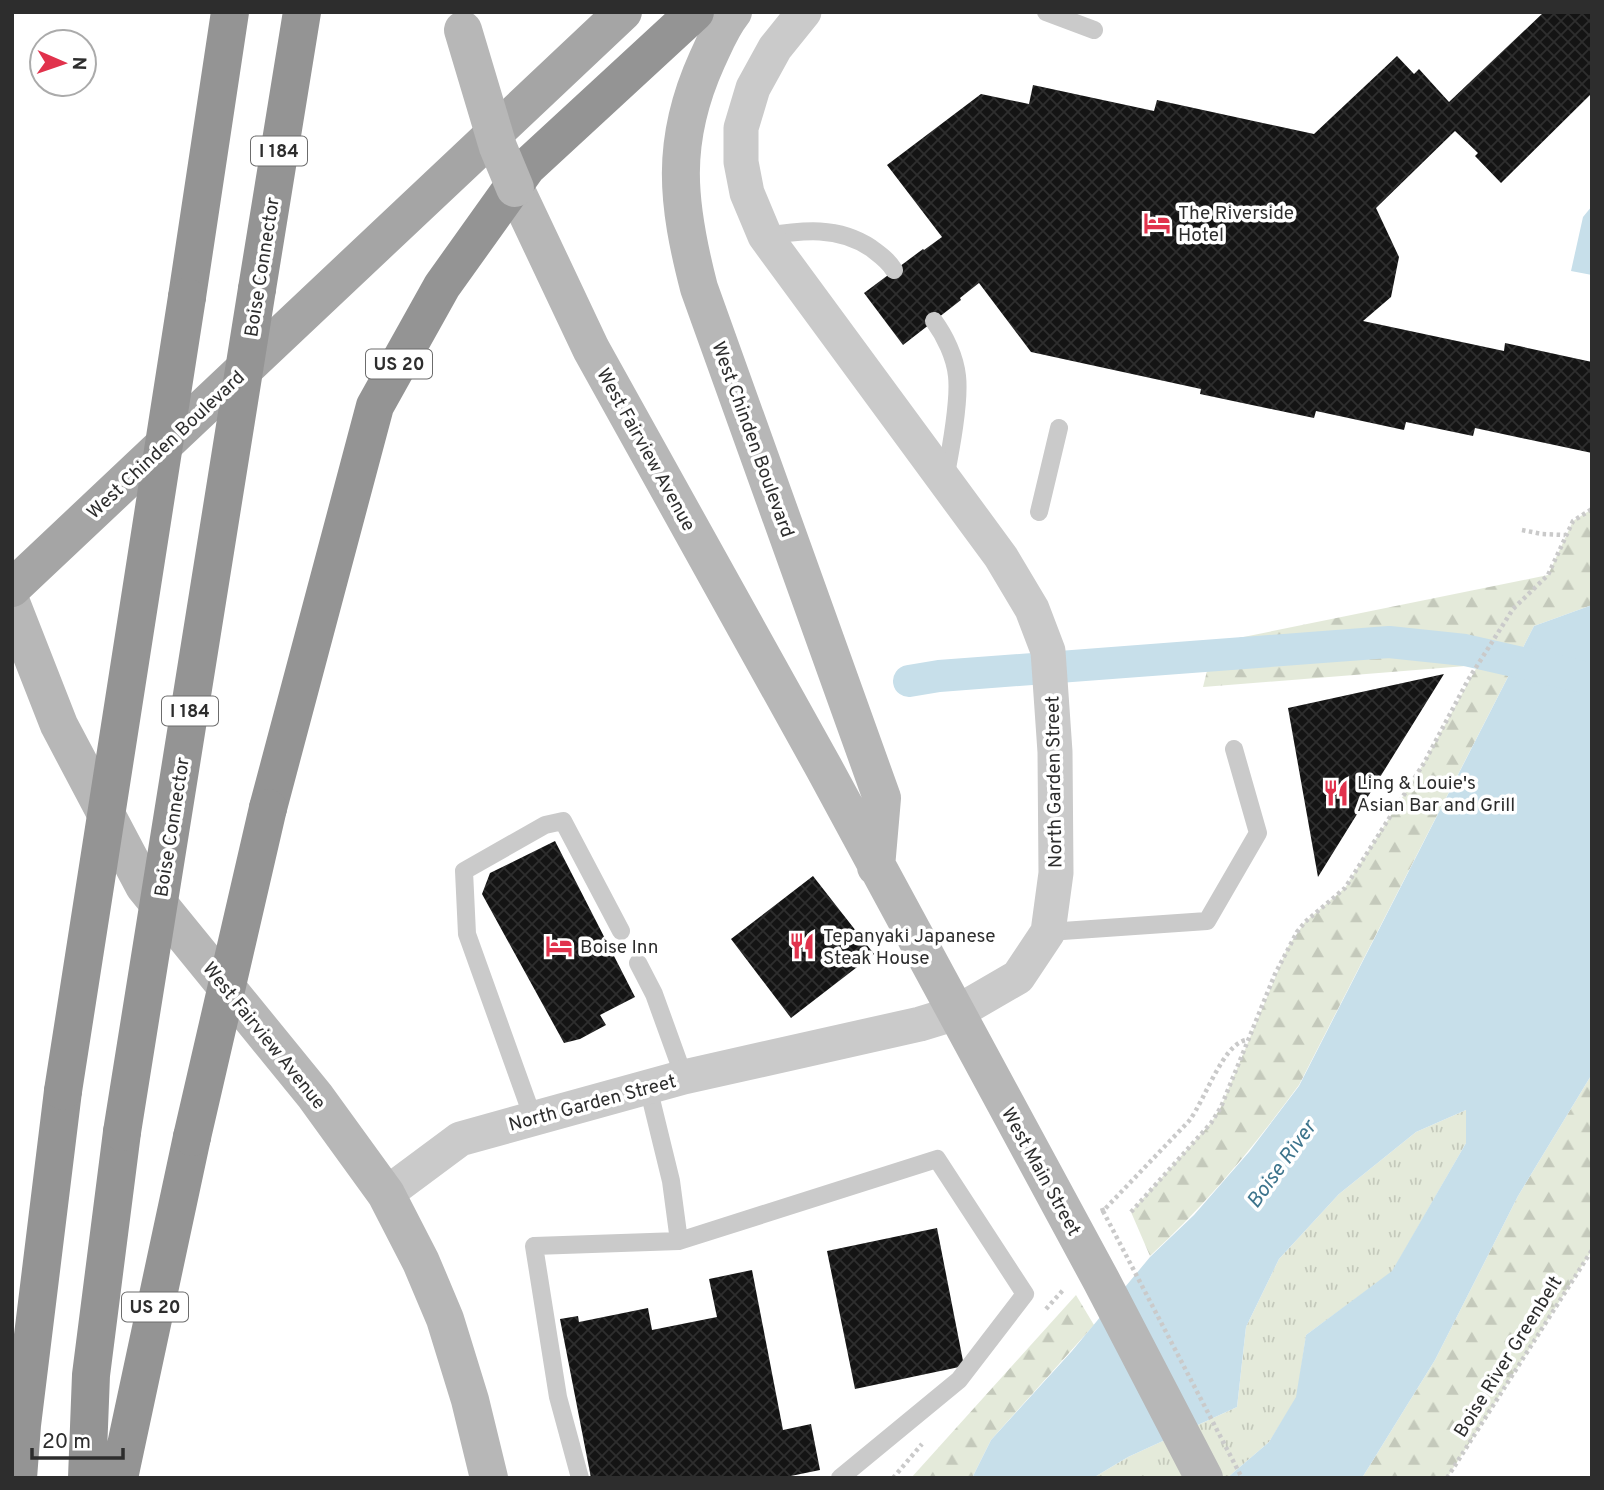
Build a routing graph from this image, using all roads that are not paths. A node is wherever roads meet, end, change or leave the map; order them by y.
1 (230, 12) edge
2 (302, 12) edge
3 (623, 12) edge
4 (695, 12) edge
5 (733, 12) edge
6 (804, 12) edge
7 (1046, 12) edge
8 (461, 21) edge
9 (1094, 30) dead end
10 (765, 236) junction
11 (894, 270) dead end
12 (934, 321) dead end
13 (1059, 428) dead end
14 (945, 481) junction
15 (1039, 512) dead end
16 (12, 587) edge
17 (12, 605) edge
18 (1234, 749) dead end
19 (876, 867) junction
20 (621, 931) dead end
21 (1048, 932) junction
22 (638, 963) dead end
23 (956, 1013) junction
24 (684, 1077) junction
25 (648, 1087) junction
26 (533, 1118) junction
27 (386, 1194) junction
28 (678, 1241) junction
29 (18, 1478) edge
30 (87, 1478) edge
31 (119, 1478) edge
32 (489, 1478) edge
33 (580, 1478) edge
34 (840, 1478) edge
35 (1204, 1478) edge

1 - 29 highway, bridge
2 - 30 highway, Boise Connector / I 184, bridge
3 - 16 main road, West Chinden Boulevard
4 - 31 highway, US 20, bridge
5 - 19 main road, West Chinden Boulevard
6 - 10 street, North Garden Street
7 - 9 lane
8 - 19 main road, West Fairview Avenue, bridge
10 - 11 lane
10 - 14 street, North Garden Street
12 - 14 lane
13 - 15 lane
14 - 21 street, North Garden Street
17 - 27 main road, West Fairview Avenue
18 - 21 lane
19 - 23 main road, West Main Street
20 - 26 lane
21 - 23 street, North Garden Street
22 - 24 lane
23 - 24 street, North Garden Street
23 - 35 main road, West Main Street
24 - 25 street, North Garden Street
25 - 26 street, North Garden Street
25 - 28 lane
26 - 27 street, North Garden Street
27 - 32 main road, West Fairview Avenue
28 - 33 lane
28 - 34 lane

